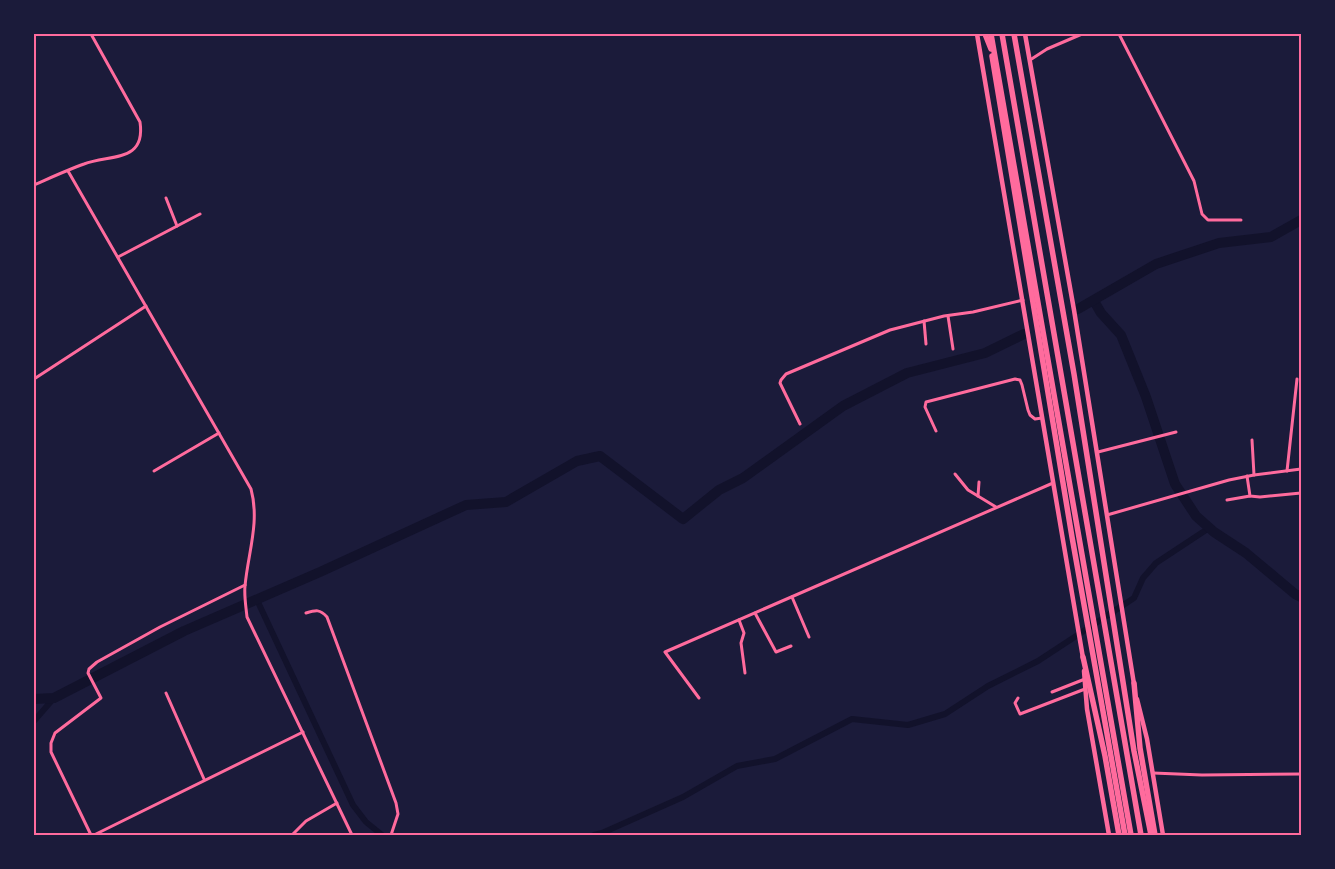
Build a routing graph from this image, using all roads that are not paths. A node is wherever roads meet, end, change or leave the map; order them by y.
1 (91, 34) edge
2 (976, 34) edge
3 (988, 34) edge
4 (1002, 34) edge
5 (1014, 34) edge
6 (1025, 34) edge
7 (1082, 34) edge
8 (1119, 34) edge
9 (1030, 60) junction
10 (68, 171) junction
11 (34, 185) edge
12 (166, 198) dead end
13 (200, 214) dead end
14 (1241, 220) dead end
15 (177, 226) junction
16 (118, 257) junction
17 (1023, 300) junction
18 (146, 306) junction
19 (948, 316) junction
20 (924, 322) junction
21 (926, 344) dead end
22 (953, 349) dead end
23 (34, 378) edge
24 (1297, 379) dead end
25 (1043, 418) junction
26 (800, 424) dead end
27 (936, 432) dead end
28 (1176, 432) dead end
29 (219, 433) junction
30 (1252, 440) dead end
31 (1098, 452) junction
32 (1301, 469) edge
33 (1287, 470) junction
34 (154, 471) dead end
35 (956, 474) dead end
36 (1254, 474) junction
37 (1247, 476) junction
38 (979, 482) dead end
39 (1054, 483) junction
40 (1301, 493) edge
41 (978, 496) junction
42 (1250, 496) junction
43 (1227, 500) dead end
44 (996, 507) junction
45 (1107, 514) junction
46 (245, 585) junction
47 (792, 597) junction
48 (306, 613) dead end
49 (755, 613) junction
50 (739, 620) junction
51 (809, 637) dead end
52 (791, 646) dead end
53 (1083, 657) junction
54 (745, 673) dead end
55 (1085, 679) junction
56 (1134, 683) junction
57 (1085, 689) junction
58 (1052, 692) dead end
59 (166, 693) dead end
60 (699, 698) dead end
61 (1018, 698) dead end
62 (302, 732) junction
63 (1152, 773) junction
64 (1301, 774) edge
65 (204, 780) junction
66 (337, 803) junction
67 (93, 835) edge
68 (292, 835) edge
69 (352, 835) edge
70 (391, 835) edge
71 (1108, 835) edge
72 (1119, 835) edge
73 (1125, 835) edge
74 (1131, 835) edge
75 (1142, 835) edge
76 (1151, 835) edge
77 (1156, 835) edge
78 (1163, 835) edge

1 - 10 street
2 - 17 main road
3 - 73 highway
3 - 74 highway
4 - 75 highway
5 - 76 highway
6 - 9 main road
7 - 9 street
8 - 14 street
9 - 31 main road
10 - 11 street
10 - 16 street
12 - 15 street
13 - 15 street
15 - 16 street
16 - 18 street
17 - 19 street
17 - 25 main road
18 - 23 street
18 - 29 street
19 - 20 street
19 - 22 street
20 - 21 street
20 - 26 street
24 - 33 street
25 - 27 street
25 - 39 main road
28 - 31 street
29 - 34 street
29 - 46 street
30 - 36 street
31 - 45 main road
32 - 33 street
33 - 36 street
35 - 41 street
36 - 37 street
37 - 42 street
37 - 45 street
38 - 41 street
39 - 44 street
39 - 53 main road
40 - 42 street
41 - 44 street
42 - 43 street
44 - 47 street
45 - 56 main road
46 - 62 street
46 - 67 street
47 - 49 street
47 - 51 street
48 - 70 street
49 - 50 street
49 - 52 street
50 - 54 street
50 - 60 street
53 - 55 main road
53 - 72 highway
55 - 57 main road
55 - 58 street
56 - 63 main road
56 - 77 highway
57 - 61 street
57 - 71 main road
59 - 65 street
62 - 65 street
62 - 66 street
63 - 64 street
63 - 78 main road
65 - 67 street
66 - 68 street
66 - 69 street

